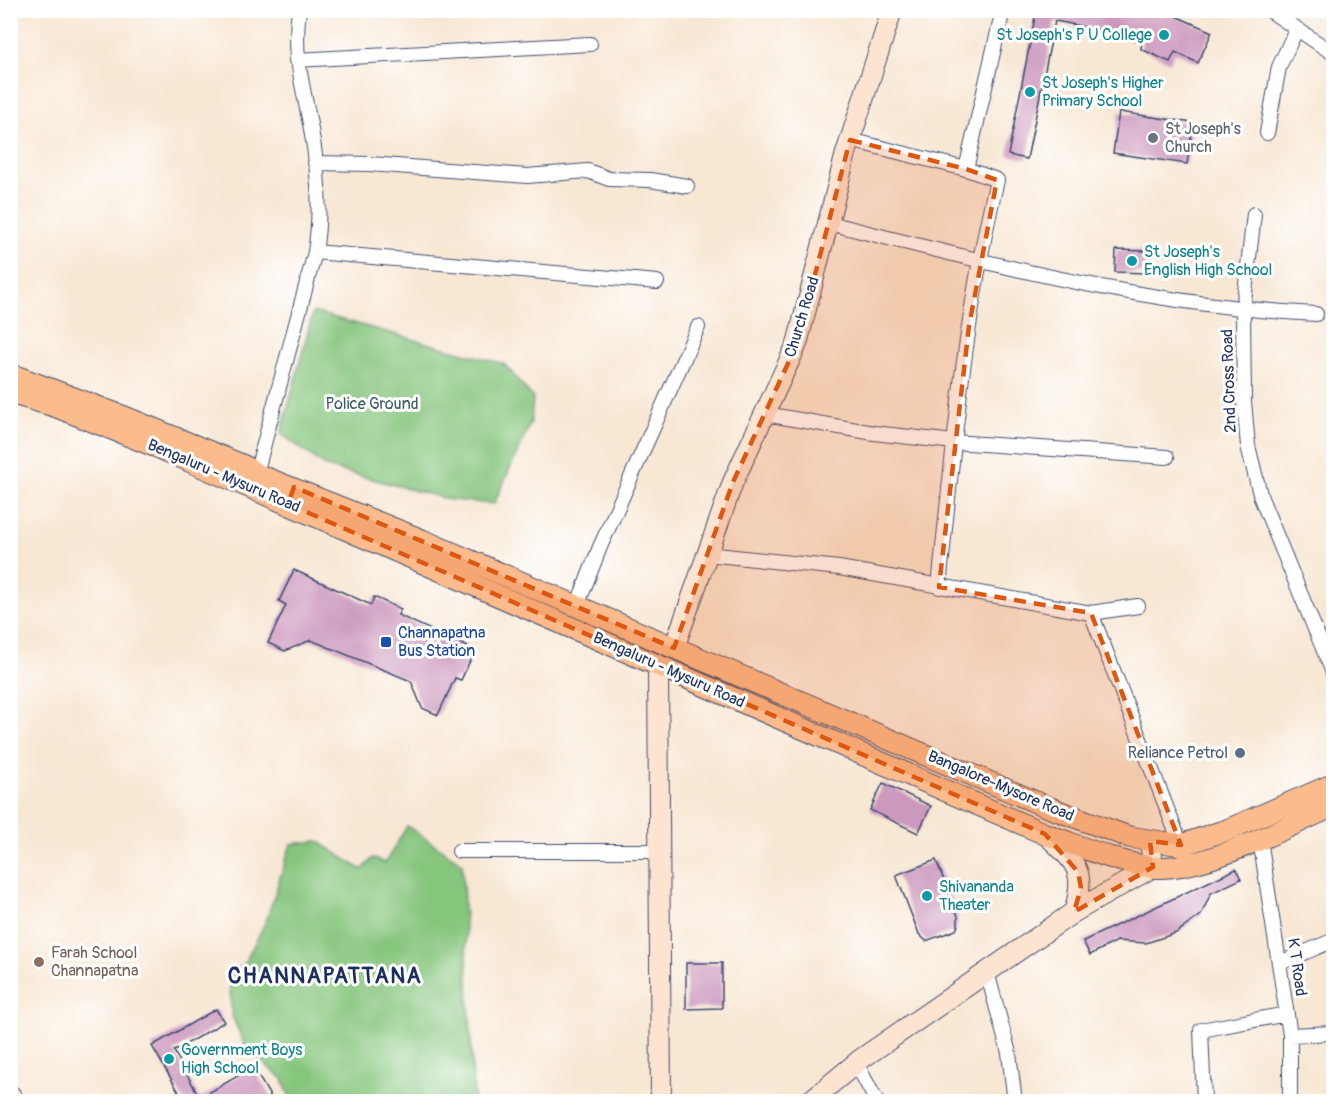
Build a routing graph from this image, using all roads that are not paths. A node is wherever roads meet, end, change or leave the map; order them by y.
1 (299, 10) edge
2 (892, 10) edge
3 (1002, 10) edge
4 (1277, 13) edge
5 (1296, 30) junction
6 (590, 44) dead end
7 (1334, 54) edge
8 (296, 60) junction
9 (1268, 133) dead end
10 (850, 140) junction
11 (315, 164) junction
12 (966, 169) junction
13 (687, 186) dead end
14 (1254, 214) dead end
15 (829, 223) junction
16 (315, 252) junction
17 (979, 261) junction
18 (657, 282) dead end
19 (1243, 310) junction
20 (1316, 314) dead end
21 (698, 327) dead end
22 (10, 374) edge
23 (10, 393) edge
24 (765, 414) junction
25 (954, 442) junction
26 (1167, 457) dead end
27 (256, 474) junction
28 (291, 496) junction
29 (707, 554) junction
30 (939, 587) junction
31 (520, 594) junction
32 (576, 606) junction
33 (1138, 606) dead end
34 (1091, 613) junction
35 (674, 648) junction
36 (658, 665) junction
37 (1334, 675) edge
38 (1334, 784) edge
39 (1334, 806) edge
40 (1046, 834) junction
41 (1260, 839) junction
42 (1150, 841) junction
43 (1181, 845) junction
44 (459, 851) dead end
45 (659, 851) junction
46 (1176, 866) junction
47 (1153, 867) junction
48 (1074, 912) junction
49 (1334, 940) edge
50 (1280, 963) junction
51 (987, 972) junction
52 (1287, 1014) junction
53 (1334, 1033) edge
54 (1290, 1035) junction
55 (856, 1063) junction
56 (10, 1095) edge
57 (15, 1101) edge
58 (661, 1101) edge
59 (809, 1101) edge
60 (877, 1101) edge
61 (1015, 1101) edge
62 (1192, 1101) edge
63 (1290, 1101) edge

1 - 8 street
2 - 10 street, Church Road
3 - 12 street
4 - 5 street
5 - 7 street
5 - 9 street
6 - 8 street
8 - 11 street
10 - 12 street
10 - 15 street, Church Road
11 - 13 street
11 - 16 street
12 - 17 street
14 - 19 street, 2nd Cross Road
15 - 17 street
15 - 24 street, Church Road
16 - 18 street
16 - 27 street
17 - 19 street
17 - 25 street
19 - 20 street
19 - 37 street, 2nd Cross Road
21 - 32 street
22 - 27 main road, Bengaluru - Mysuru Road
23 - 28 main road, Bengaluru - Mysuru Road
24 - 25 street
24 - 29 street, Church Road
25 - 26 street
25 - 30 street
27 - 28 main road, Bengaluru - Mysuru Road
28 - 31 main road, Bengaluru - Mysuru Road
29 - 30 street
29 - 35 street, Church Road
30 - 34 street
31 - 32 main road, Bengaluru - Mysuru Road
31 - 36 main road, Bengaluru - Mysuru Road
32 - 35 main road, Bengaluru - Mysuru Road
33 - 34 street
34 - 43 street
35 - 42 main road, Bangalore-Mysore Road
36 - 40 main road, Bengaluru - Mysuru Road
36 - 45 street
38 - 43 main road, Bangalore-Mysore Road
39 - 41 main road, Bengaluru - Mysuru Road
40 - 47 main road, Bengaluru - Mysuru Road
40 - 48 street
41 - 46 main road, Bengaluru - Mysuru Road
41 - 50 street, K T Road
42 - 43 main road, Bangalore-Mysore Road
42 - 47 street
43 - 46 street
44 - 45 street
45 - 58 street
46 - 47 main road, Bengaluru - Mysuru Road
47 - 48 street
48 - 51 street
49 - 50 street
50 - 52 street, K T Road
51 - 55 street
51 - 61 street
52 - 54 street, K T Road
52 - 62 street
53 - 54 street
54 - 63 street, K T Road
55 - 59 street
55 - 60 street
56 - 57 street

